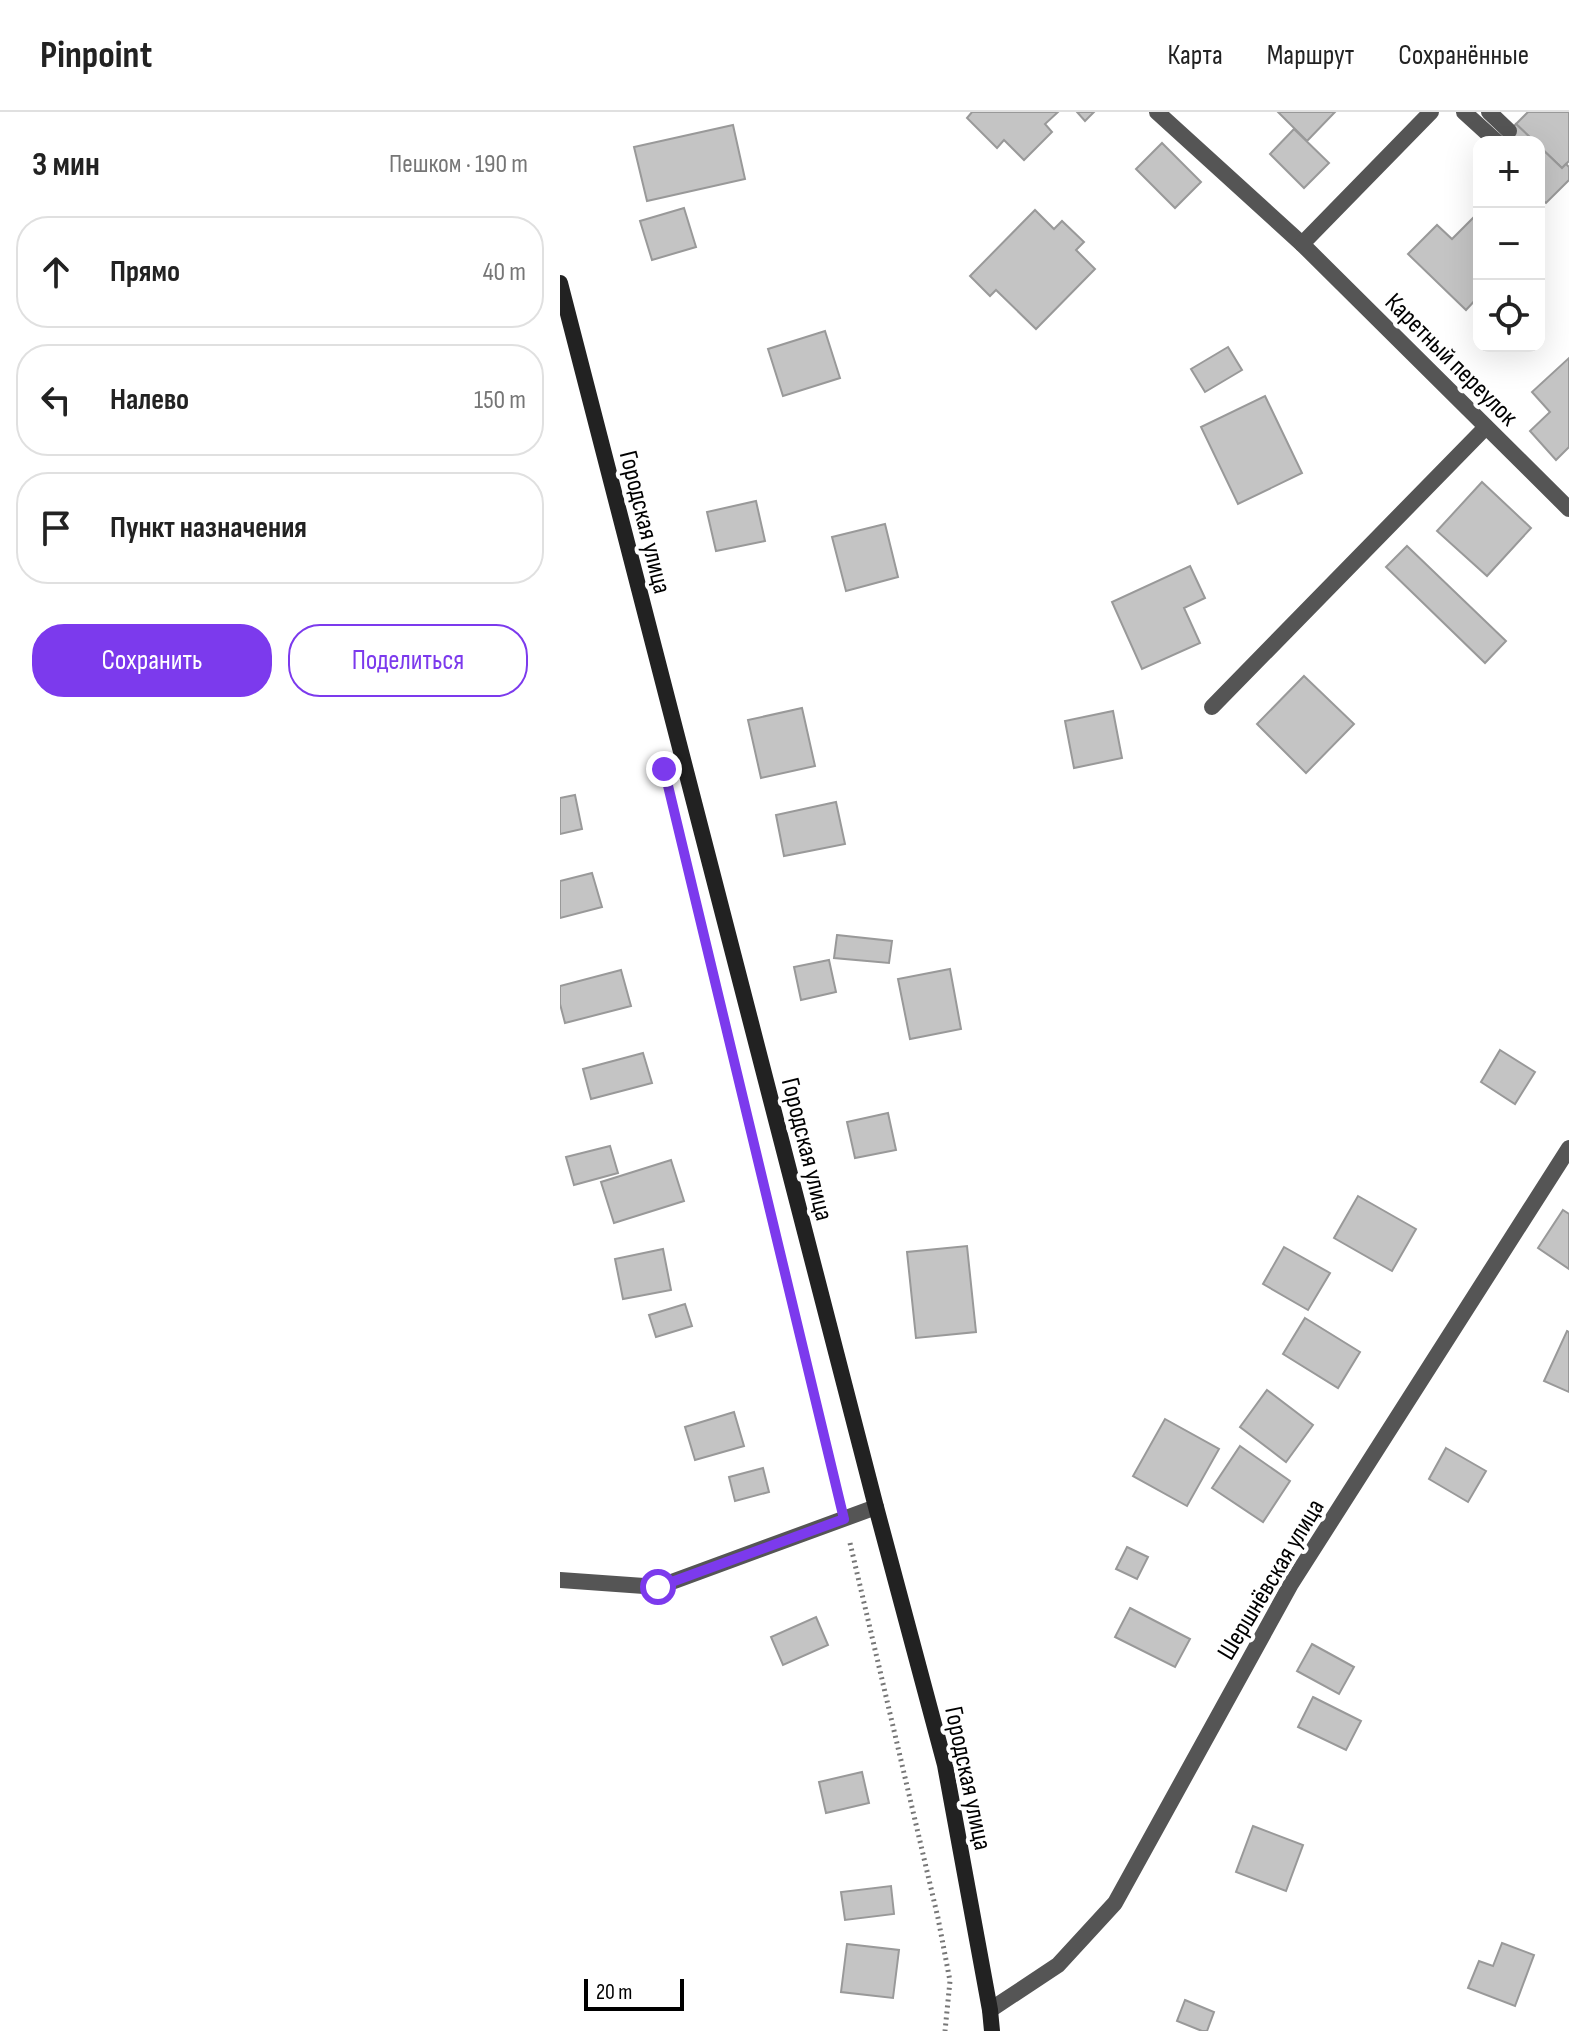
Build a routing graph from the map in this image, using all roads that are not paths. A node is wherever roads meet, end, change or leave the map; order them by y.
1 (1157, 112) edge
2 (1431, 112) edge
3 (1464, 112) edge
4 (1489, 112) edge
5 (1501, 136) edge
6 (1502, 136) edge
7 (1302, 244) junction
8 (560, 283) edge
9 (1486, 427) junction
10 (1569, 509) edge
11 (1212, 707) dead end
12 (1569, 1148) edge
13 (876, 1507) junction
14 (560, 1580) edge
15 (990, 2010) junction
16 (992, 2031) edge

1 - 7 street, Каретный переулок
2 - 7 street
3 - 5 street
4 - 6 street
7 - 9 street, Каретный переулок
8 - 13 street, Городская улица
9 - 10 street, Каретный переулок
9 - 11 street
12 - 15 street, Шершнёвская улица
13 - 14 street
13 - 15 street, Городская улица
15 - 16 street, Городская улица

